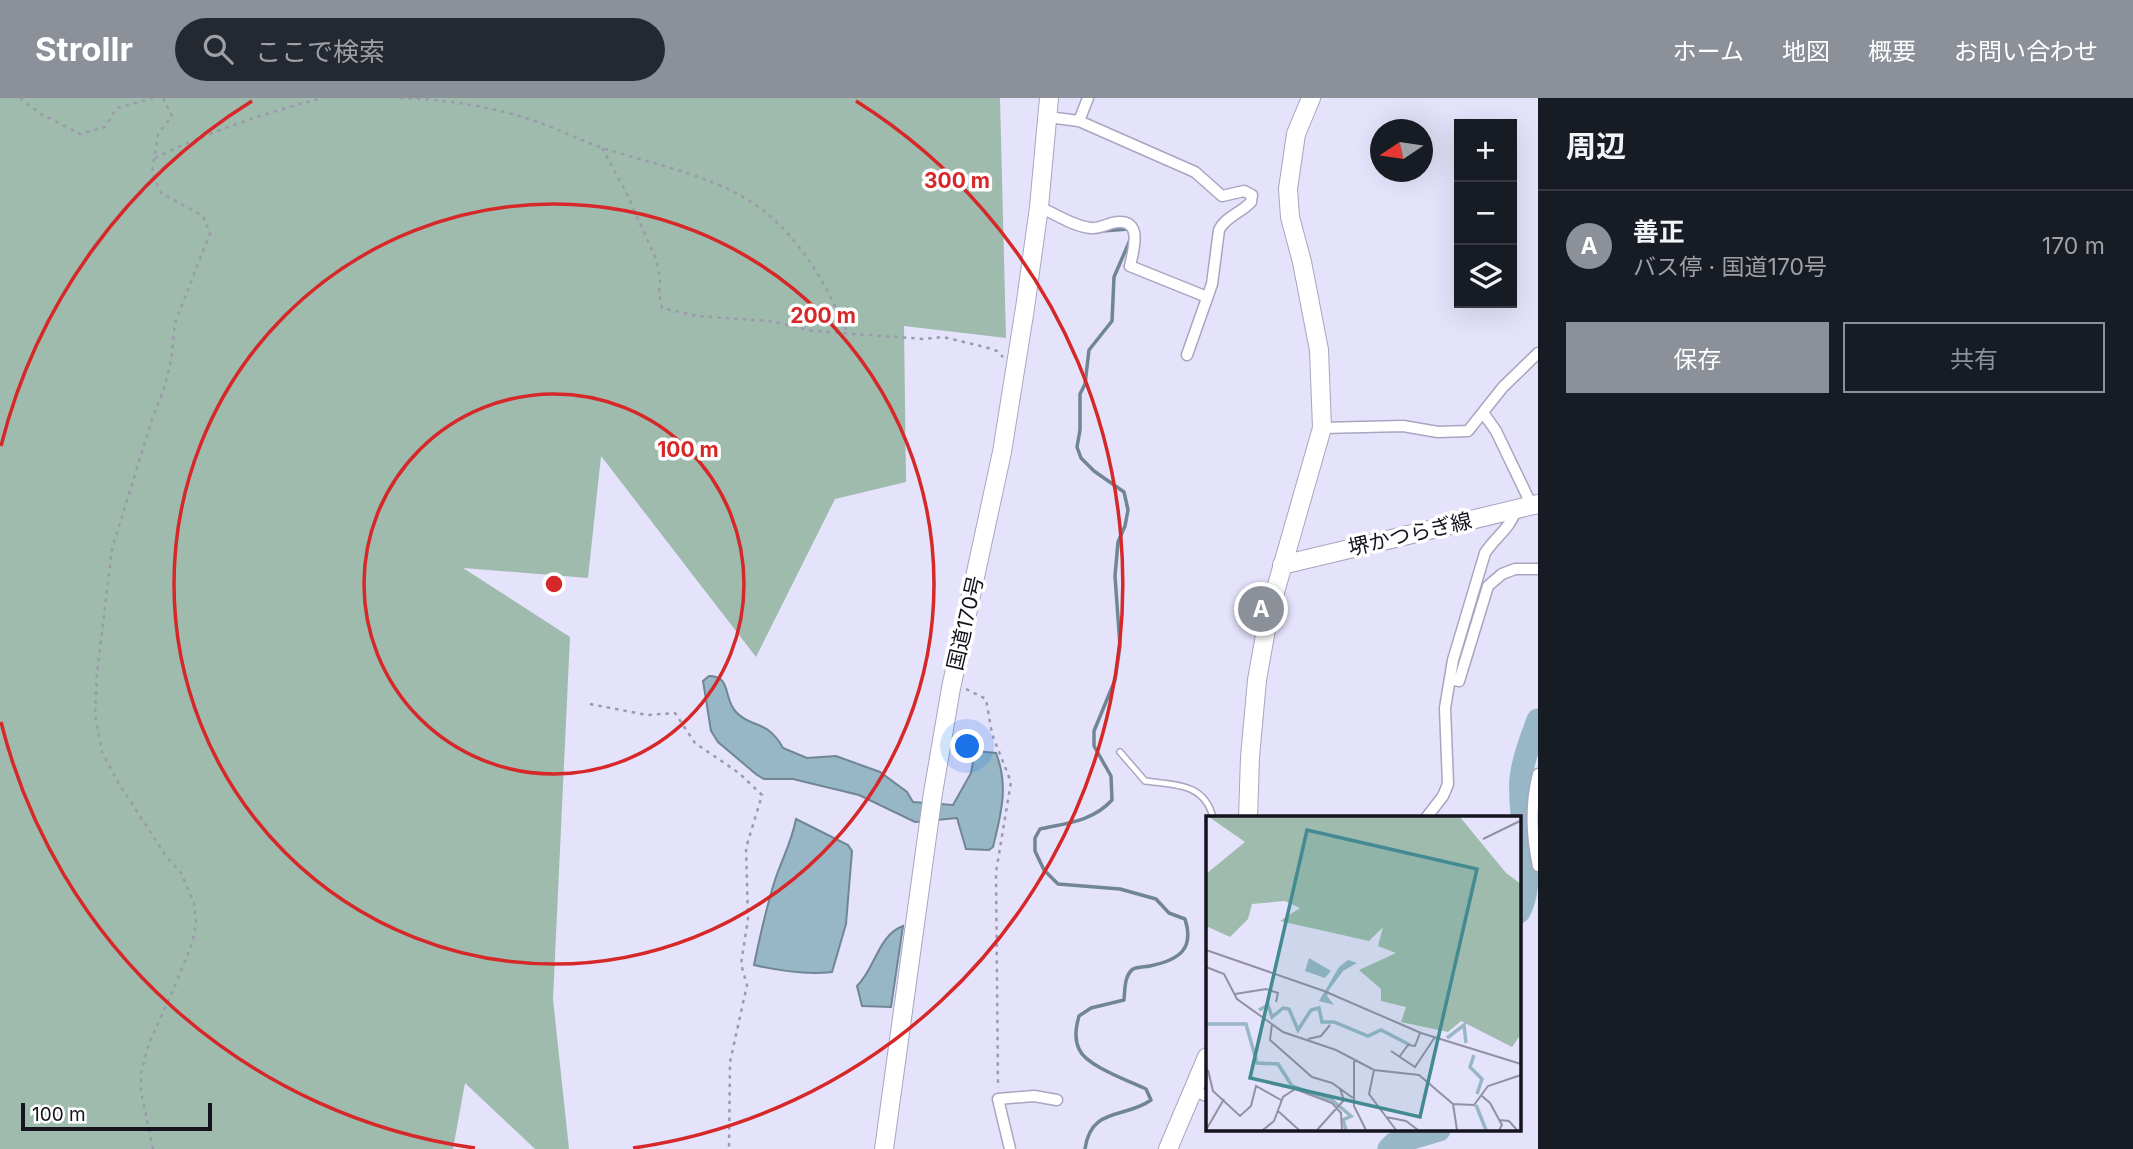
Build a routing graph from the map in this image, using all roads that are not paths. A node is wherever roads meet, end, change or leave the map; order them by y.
1 (1049, 98) edge
2 (1088, 98) edge
3 (1311, 98) edge
4 (1048, 117) junction
5 (1079, 121) junction
6 (1039, 207) junction
7 (1207, 297) junction
8 (1538, 354) edge
9 (1187, 355) dead end
10 (1484, 414) junction
11 (1322, 428) junction
12 (1529, 506) edge
13 (1282, 565) junction
14 (1538, 569) edge
15 (1450, 679) junction
16 (1120, 752) dead end
17 (1538, 774) edge
18 (1213, 816) edge
19 (1248, 816) edge
20 (1428, 816) edge
21 (1538, 866) edge
22 (1206, 1062) edge
23 (1200, 1093) edge
24 (1057, 1100) dead end
25 (884, 1149) edge
26 (1010, 1149) edge
27 (1168, 1149) edge

1 - 4 main road, 国道170号
2 - 5 street
3 - 11 main road
4 - 5 street
4 - 6 main road, 国道170号
5 - 7 street
6 - 7 street
6 - 25 main road, 国道170号
7 - 9 street
8 - 10 street
10 - 11 street
10 - 12 street
11 - 13 main road
12 - 13 main road, 堺かつらぎ線
12 - 15 street
13 - 19 main road
14 - 15 street
15 - 20 street
16 - 18 lane
17 - 21 street
22 - 23 main road
23 - 27 main road
24 - 26 street

